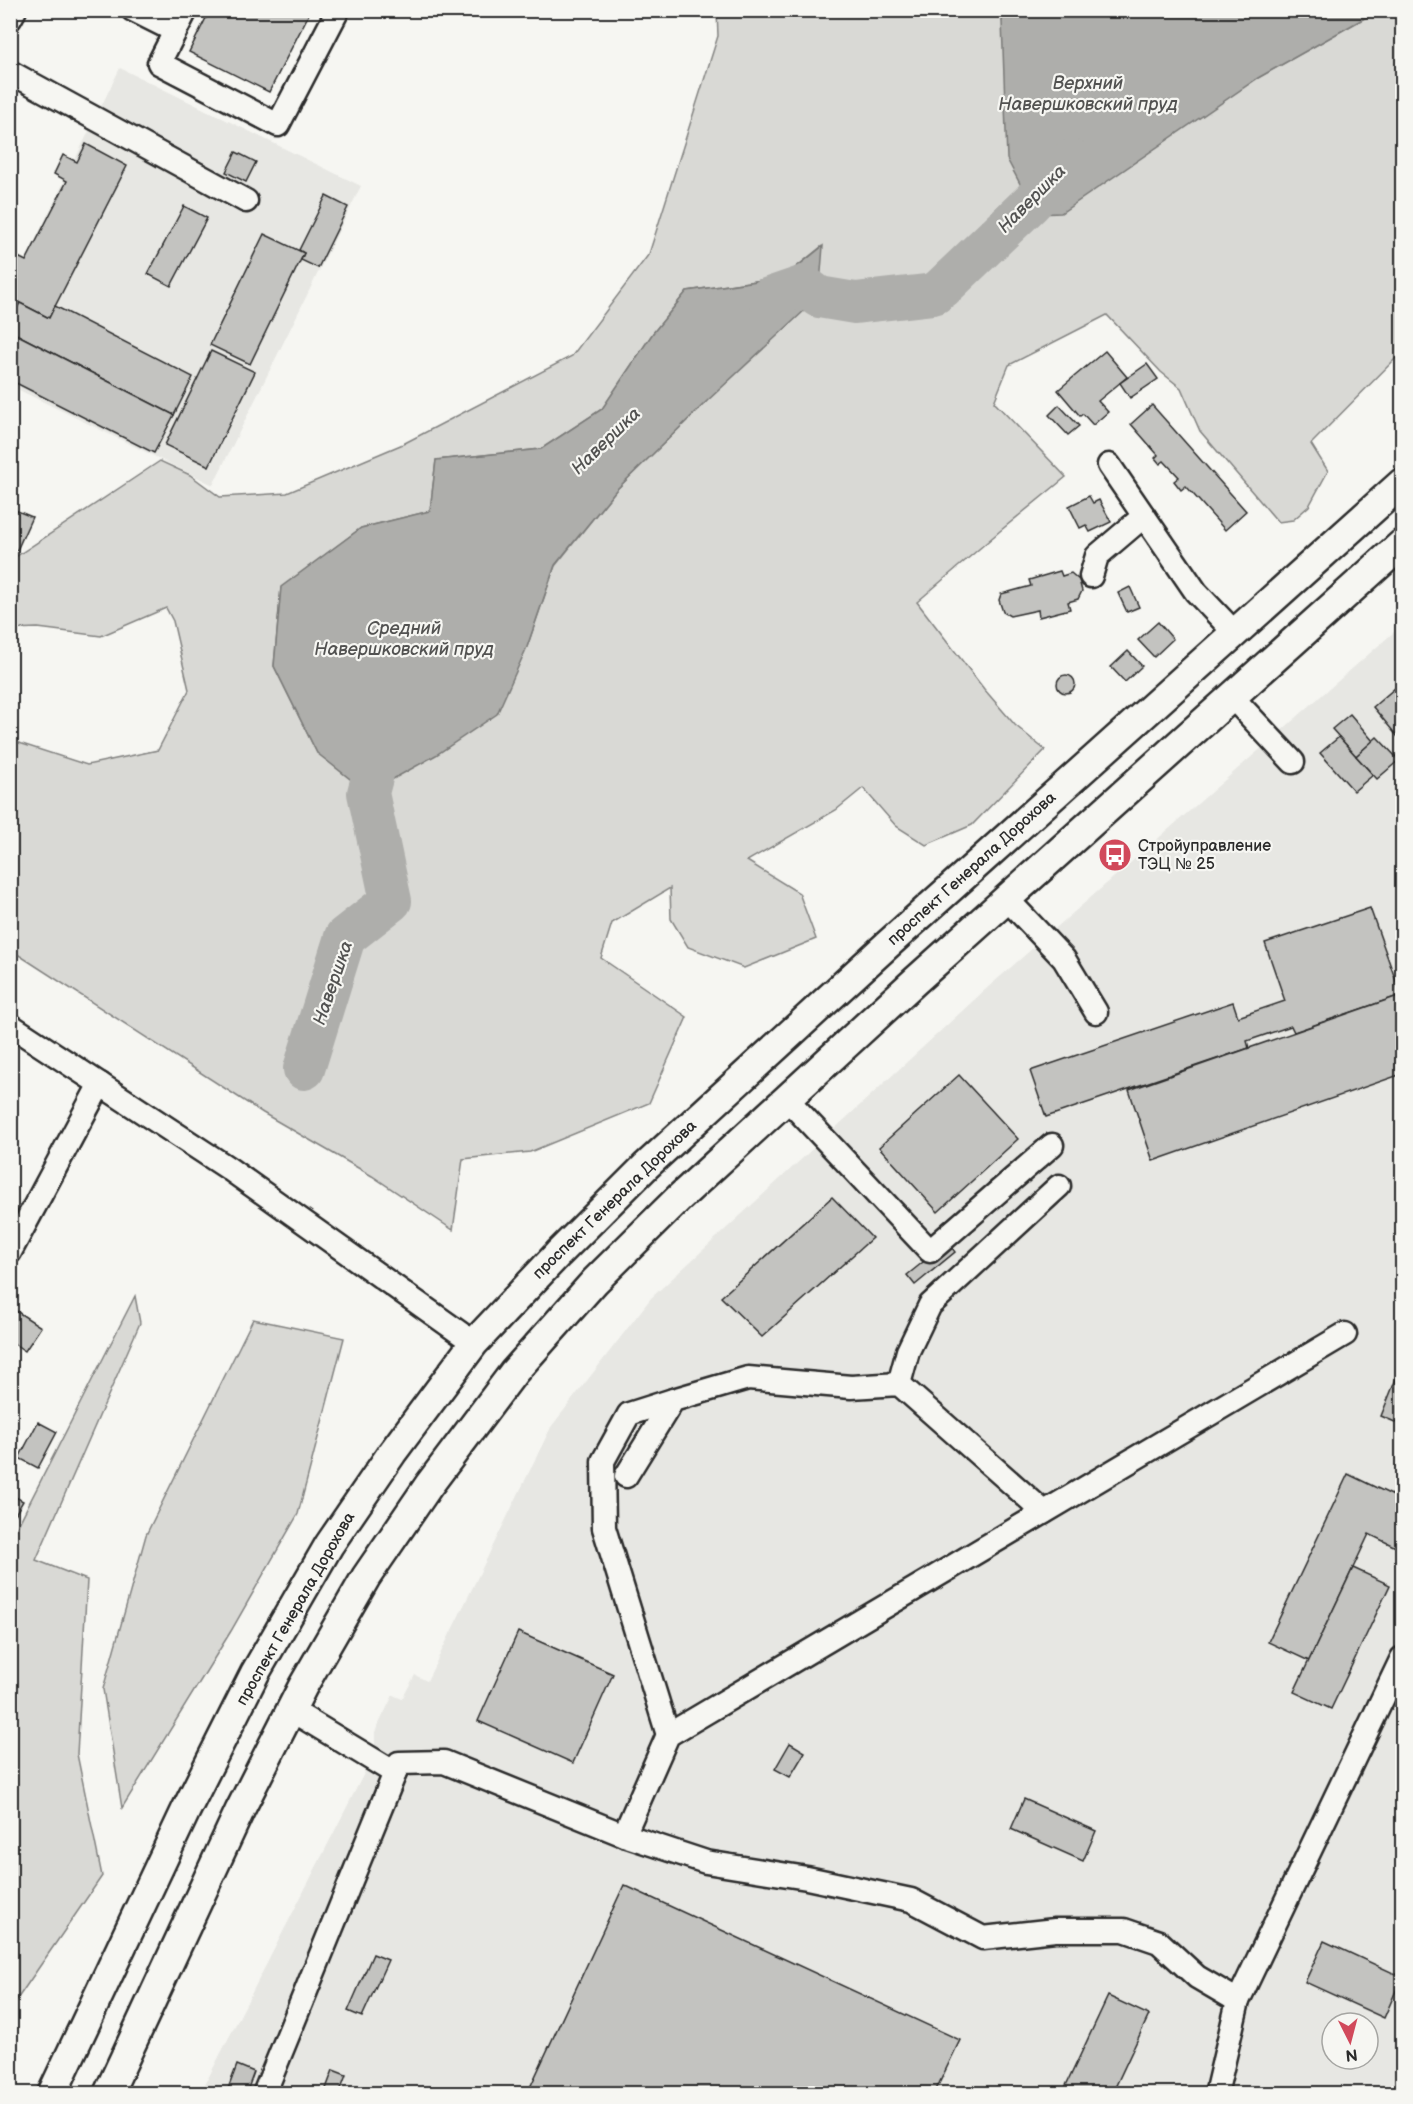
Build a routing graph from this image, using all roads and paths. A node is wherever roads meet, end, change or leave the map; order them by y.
1 (15, 10) edge
2 (133, 10) edge
3 (186, 10) edge
4 (338, 10) edge
5 (10, 19) edge
6 (175, 31) junction
7 (10, 72) edge
8 (246, 201) dead end
9 (1109, 465) dead end
10 (1402, 483) edge
11 (1144, 516) junction
12 (1402, 544) edge
13 (1091, 576) dead end
14 (1235, 633) junction
15 (1232, 697) junction
16 (1293, 762) dead end
17 (1007, 898) junction
18 (1096, 1012) dead end
19 (10, 1025) edge
20 (100, 1084) junction
21 (787, 1099) junction
22 (1052, 1145) dead end
23 (1059, 1186) dead end
24 (10, 1252) edge
25 (1345, 1334) dead end
26 (474, 1343) junction
27 (899, 1384) junction
28 (673, 1400) junction
29 (626, 1476) dead end
30 (1044, 1512) junction
31 (1402, 1658) edge
32 (291, 1710) junction
33 (668, 1735) junction
34 (395, 1773) junction
35 (624, 1835) junction
36 (1238, 2001) junction
37 (52, 2094) edge
38 (108, 2094) edge
39 (264, 2094) edge
40 (1216, 2094) edge

1 - 5 street
2 - 6 street
3 - 6 street
4 - 6 street
7 - 8 street
9 - 11 street
10 - 14 main road, проспект Генерала Дорохова
11 - 13 street
11 - 14 street
12 - 15 main road
14 - 26 main road, проспект Генерала Дорохова
15 - 16 street
15 - 17 main road
17 - 18 street
17 - 21 main road
19 - 20 street
20 - 24 street
20 - 26 street
21 - 22 street
21 - 32 main road
23 - 27 street
25 - 30 street
26 - 37 main road, проспект Генерала Дорохова
27 - 28 street
27 - 30 street
28 - 29 street
28 - 33 street
30 - 33 street
31 - 36 street
32 - 34 street
32 - 38 main road
33 - 35 street
34 - 35 street
34 - 39 street
35 - 36 street
36 - 40 street

